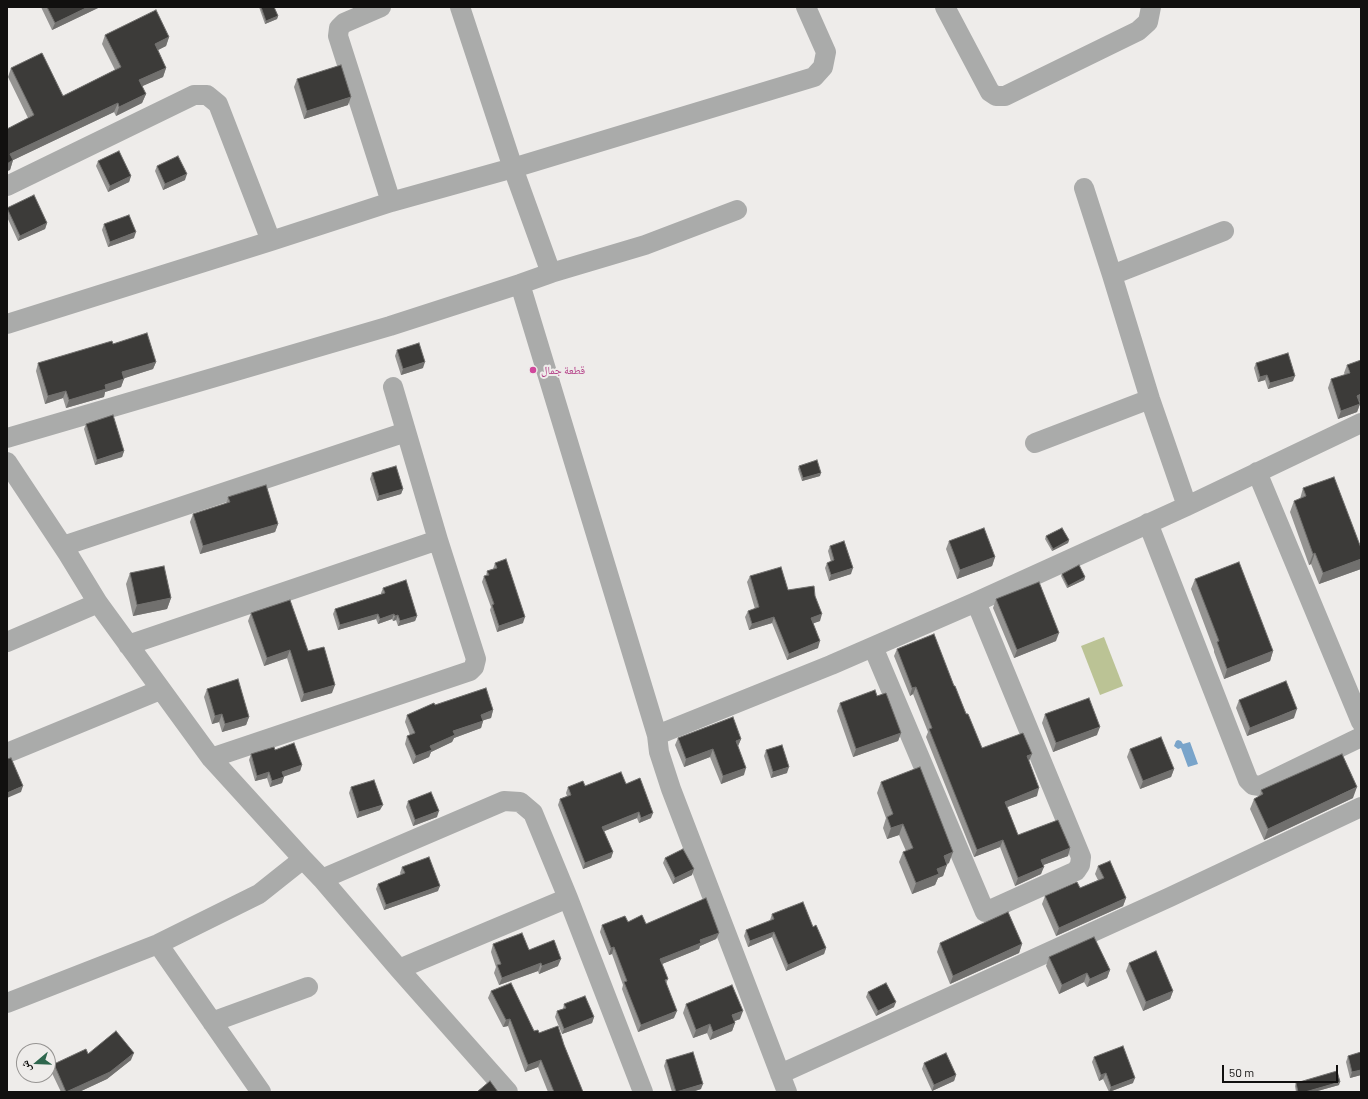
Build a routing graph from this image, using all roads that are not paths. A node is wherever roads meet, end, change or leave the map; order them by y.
1 (381, 7) edge
2 (460, 7) edge
3 (806, 7) edge
4 (945, 7) edge
5 (1151, 7) edge
6 (513, 168) junction
7 (7, 186) edge
8 (1084, 188) dead end
9 (391, 202) junction
10 (737, 210) dead end
11 (1224, 231) dead end
12 (271, 241) junction
13 (551, 273) junction
14 (1112, 275) junction
15 (520, 284) junction
16 (7, 324) edge
17 (393, 387) dead end
18 (1150, 399) junction
19 (1361, 423) edge
20 (406, 432) junction
21 (7, 438) edge
22 (1035, 443) dead end
23 (7, 462) edge
24 (1258, 472) junction
25 (1187, 506) junction
26 (1148, 523) junction
27 (438, 540) junction
28 (63, 546) junction
29 (976, 602) junction
30 (98, 603) junction
31 (7, 642) edge
32 (128, 645) junction
33 (873, 647) junction
34 (160, 690) junction
35 (1361, 722) edge
36 (658, 735) junction
37 (1361, 737) edge
38 (9, 746) edge
39 (211, 758) junction
40 (1361, 807) edge
41 (303, 859) junction
42 (322, 879) junction
43 (568, 898) junction
44 (158, 944) junction
45 (399, 969) junction
46 (308, 987) dead end
47 (7, 1003) edge
48 (212, 1022) junction
49 (784, 1083) edge
50 (261, 1092) edge
51 (508, 1092) edge
52 (643, 1092) edge

1 - 9 street
2 - 6 street
3 - 6 street
4 - 5 street
6 - 9 street
6 - 13 street
7 - 12 street
8 - 14 street
9 - 12 street
10 - 13 street
11 - 14 street
12 - 16 street
13 - 15 street
14 - 18 street
15 - 21 street
15 - 36 street
17 - 20 street
18 - 22 street
18 - 25 street
19 - 24 street
20 - 27 street
20 - 28 street
23 - 28 street
24 - 25 street
24 - 35 street
25 - 26 street
26 - 29 street
26 - 37 street
27 - 32 street
27 - 39 street
28 - 30 street
29 - 33 street
29 - 33 street
30 - 31 street
30 - 32 street
32 - 34 street
33 - 36 street
34 - 38 street
34 - 39 street
36 - 49 street
39 - 41 street
40 - 49 street
41 - 42 street
41 - 44 street
42 - 43 street
42 - 45 street
43 - 45 street
43 - 52 street
44 - 47 street
44 - 48 street
45 - 51 street
46 - 48 street
48 - 50 street

